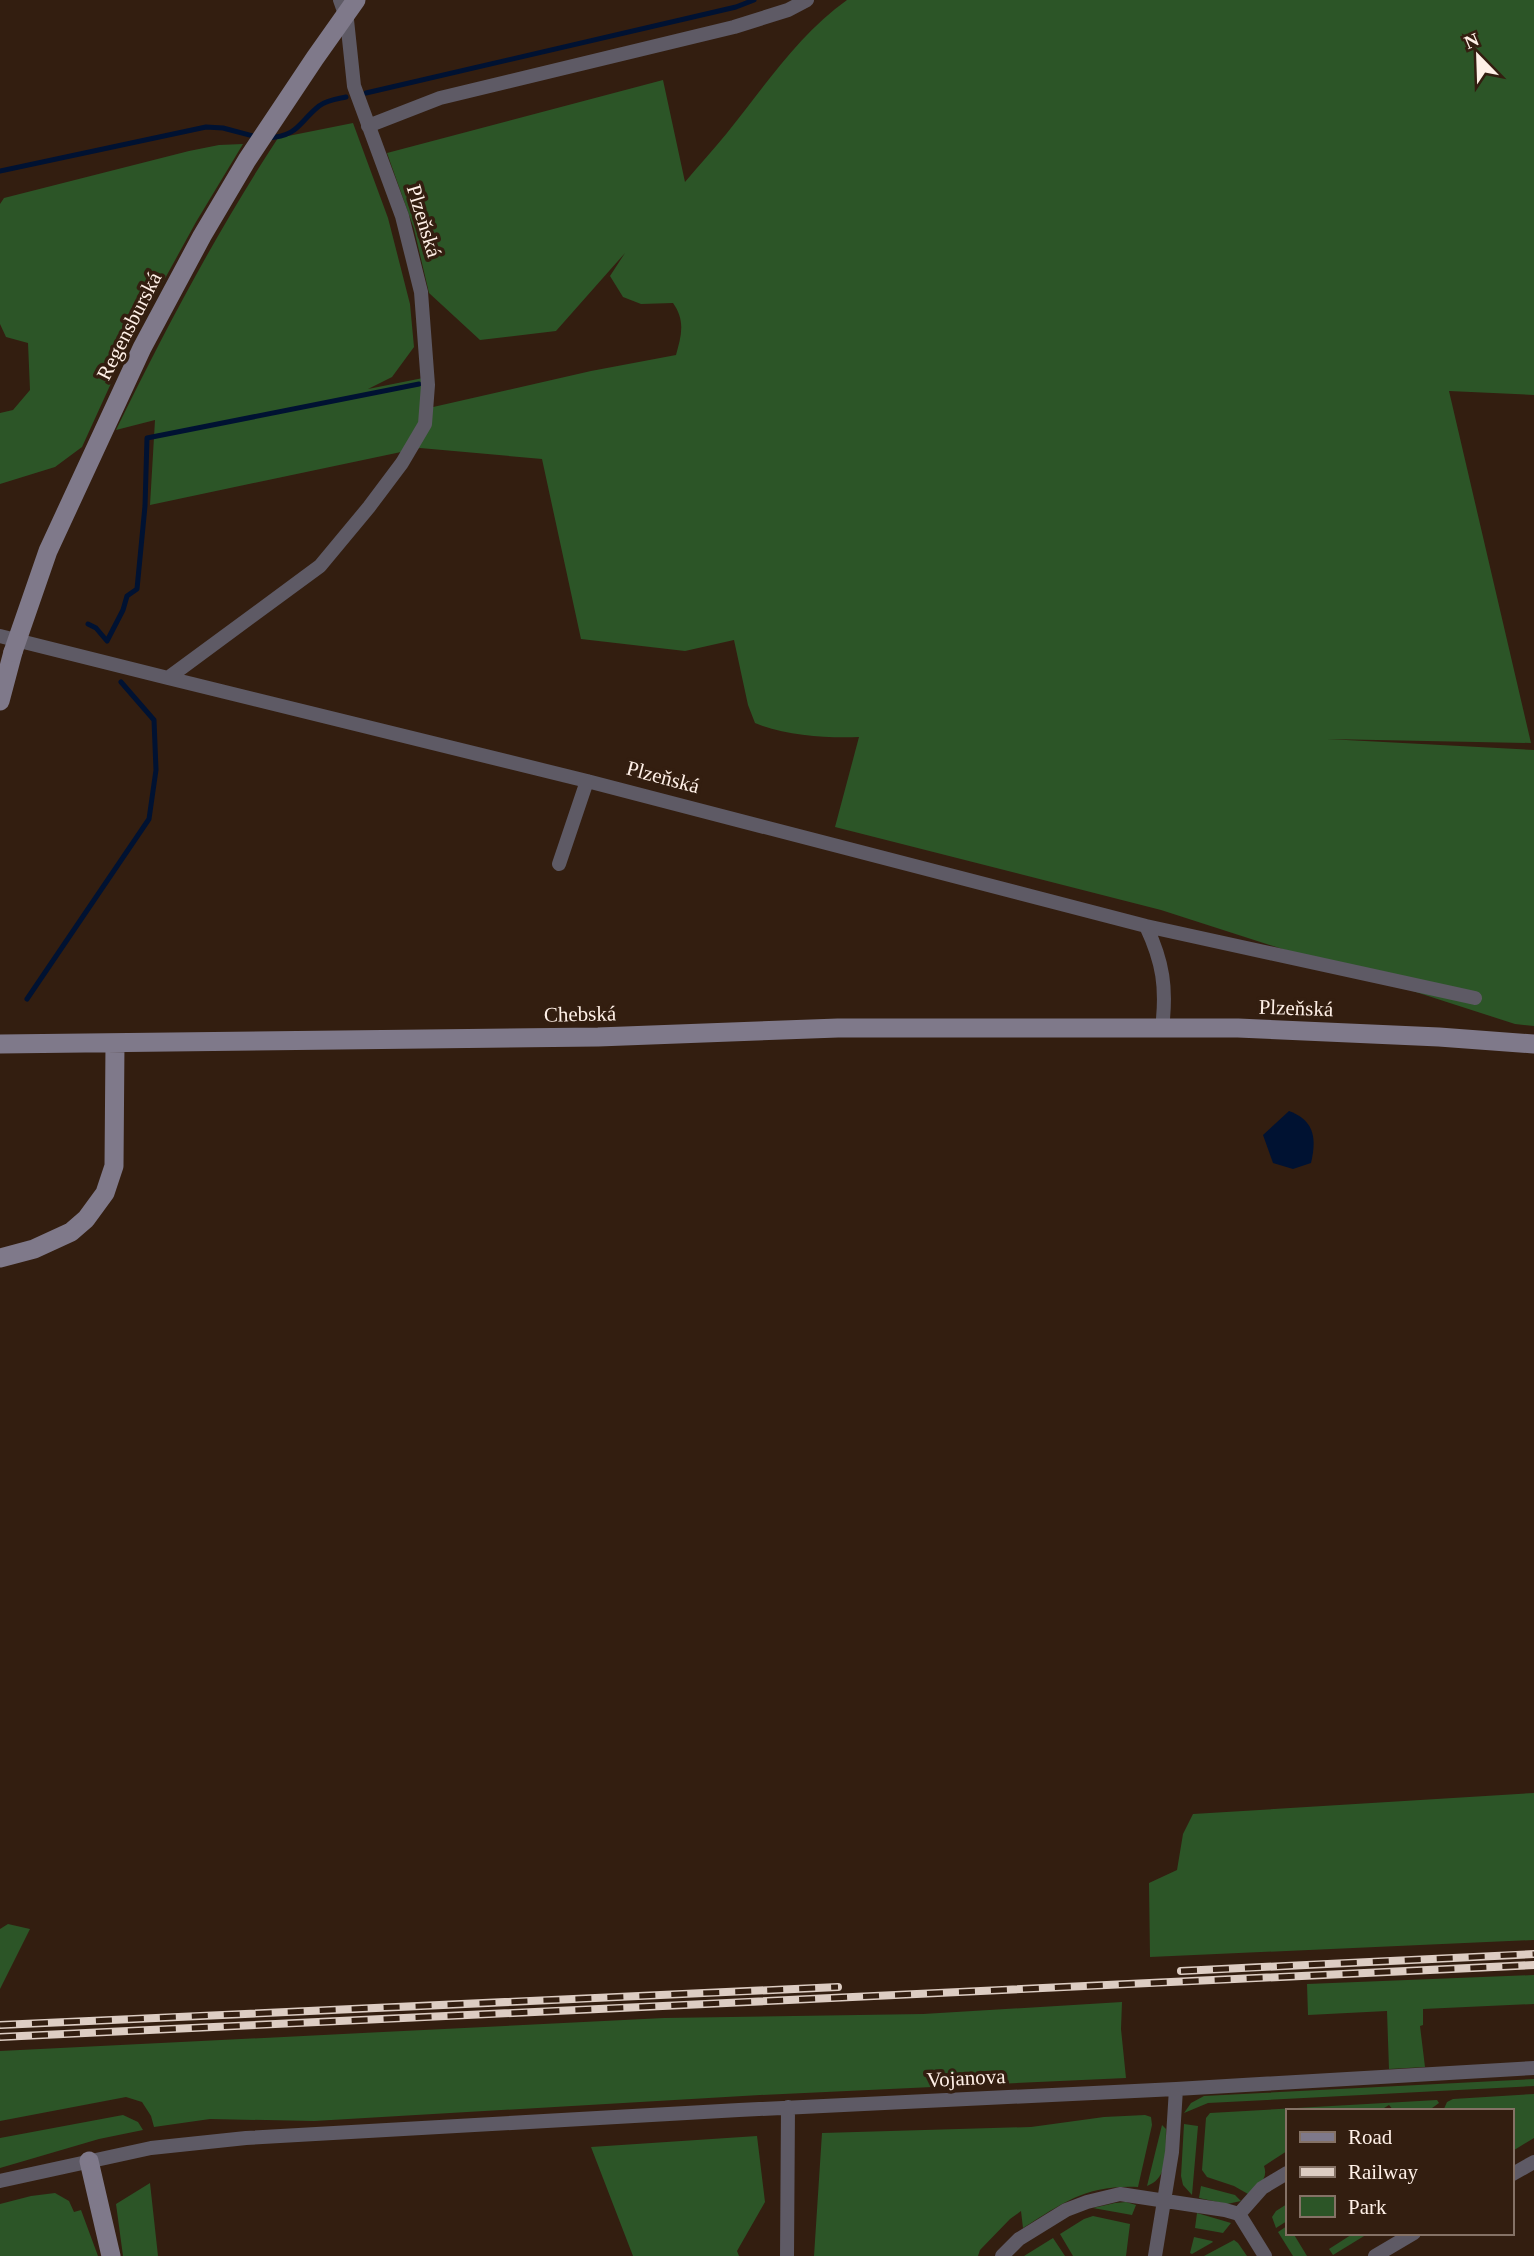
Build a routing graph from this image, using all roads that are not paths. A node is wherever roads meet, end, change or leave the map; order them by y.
1 (340, 0) edge
2 (356, 0) edge
3 (807, 0) edge
4 (368, 126) junction
5 (0, 636) edge
6 (169, 678) junction
7 (1, 688) edge
8 (587, 781) junction
9 (559, 864) dead end
10 (1146, 926) junction
11 (1475, 998) dead end
12 (1162, 1028) junction
13 (115, 1043) junction
14 (0, 1044) edge
15 (1534, 1044) edge
16 (71, 1232) junction
17 (0, 1242) edge
18 (0, 1258) edge
19 (1534, 2068) edge
20 (1176, 2089) junction
21 (788, 2108) junction
22 (89, 2161) junction
23 (1534, 2162) edge
24 (1286, 2174) edge
25 (1513, 2174) edge
26 (0, 2181) edge
27 (1165, 2201) junction
28 (1239, 2214) junction
29 (1411, 2235) edge
30 (111, 2256) edge
31 (788, 2256) edge
32 (1002, 2256) edge
33 (1155, 2256) edge
34 (1265, 2256) edge
35 (1375, 2256) edge

1 - 4 street, Plzeňská
2 - 7 main road, Regensburská, bridge
3 - 4 street
4 - 6 street, Plzeňská
5 - 6 street, Plzeňská
6 - 8 street, Plzeňská
8 - 9 street
8 - 10 street, Plzeňská
10 - 11 street, Plzeňská
10 - 12 street
12 - 13 main road, Chebská
12 - 15 main road, Plzeňská
13 - 14 main road, Chebská
13 - 16 main road
16 - 17 main road
16 - 18 main road
19 - 20 street, Vojanova
20 - 21 street, Vojanova
20 - 27 street
21 - 22 street, Vojanova
21 - 31 street
22 - 26 street, Vojanova
22 - 30 main road
23 - 25 street
24 - 28 street
27 - 28 street
27 - 32 street
27 - 33 street
28 - 34 street
29 - 35 street

